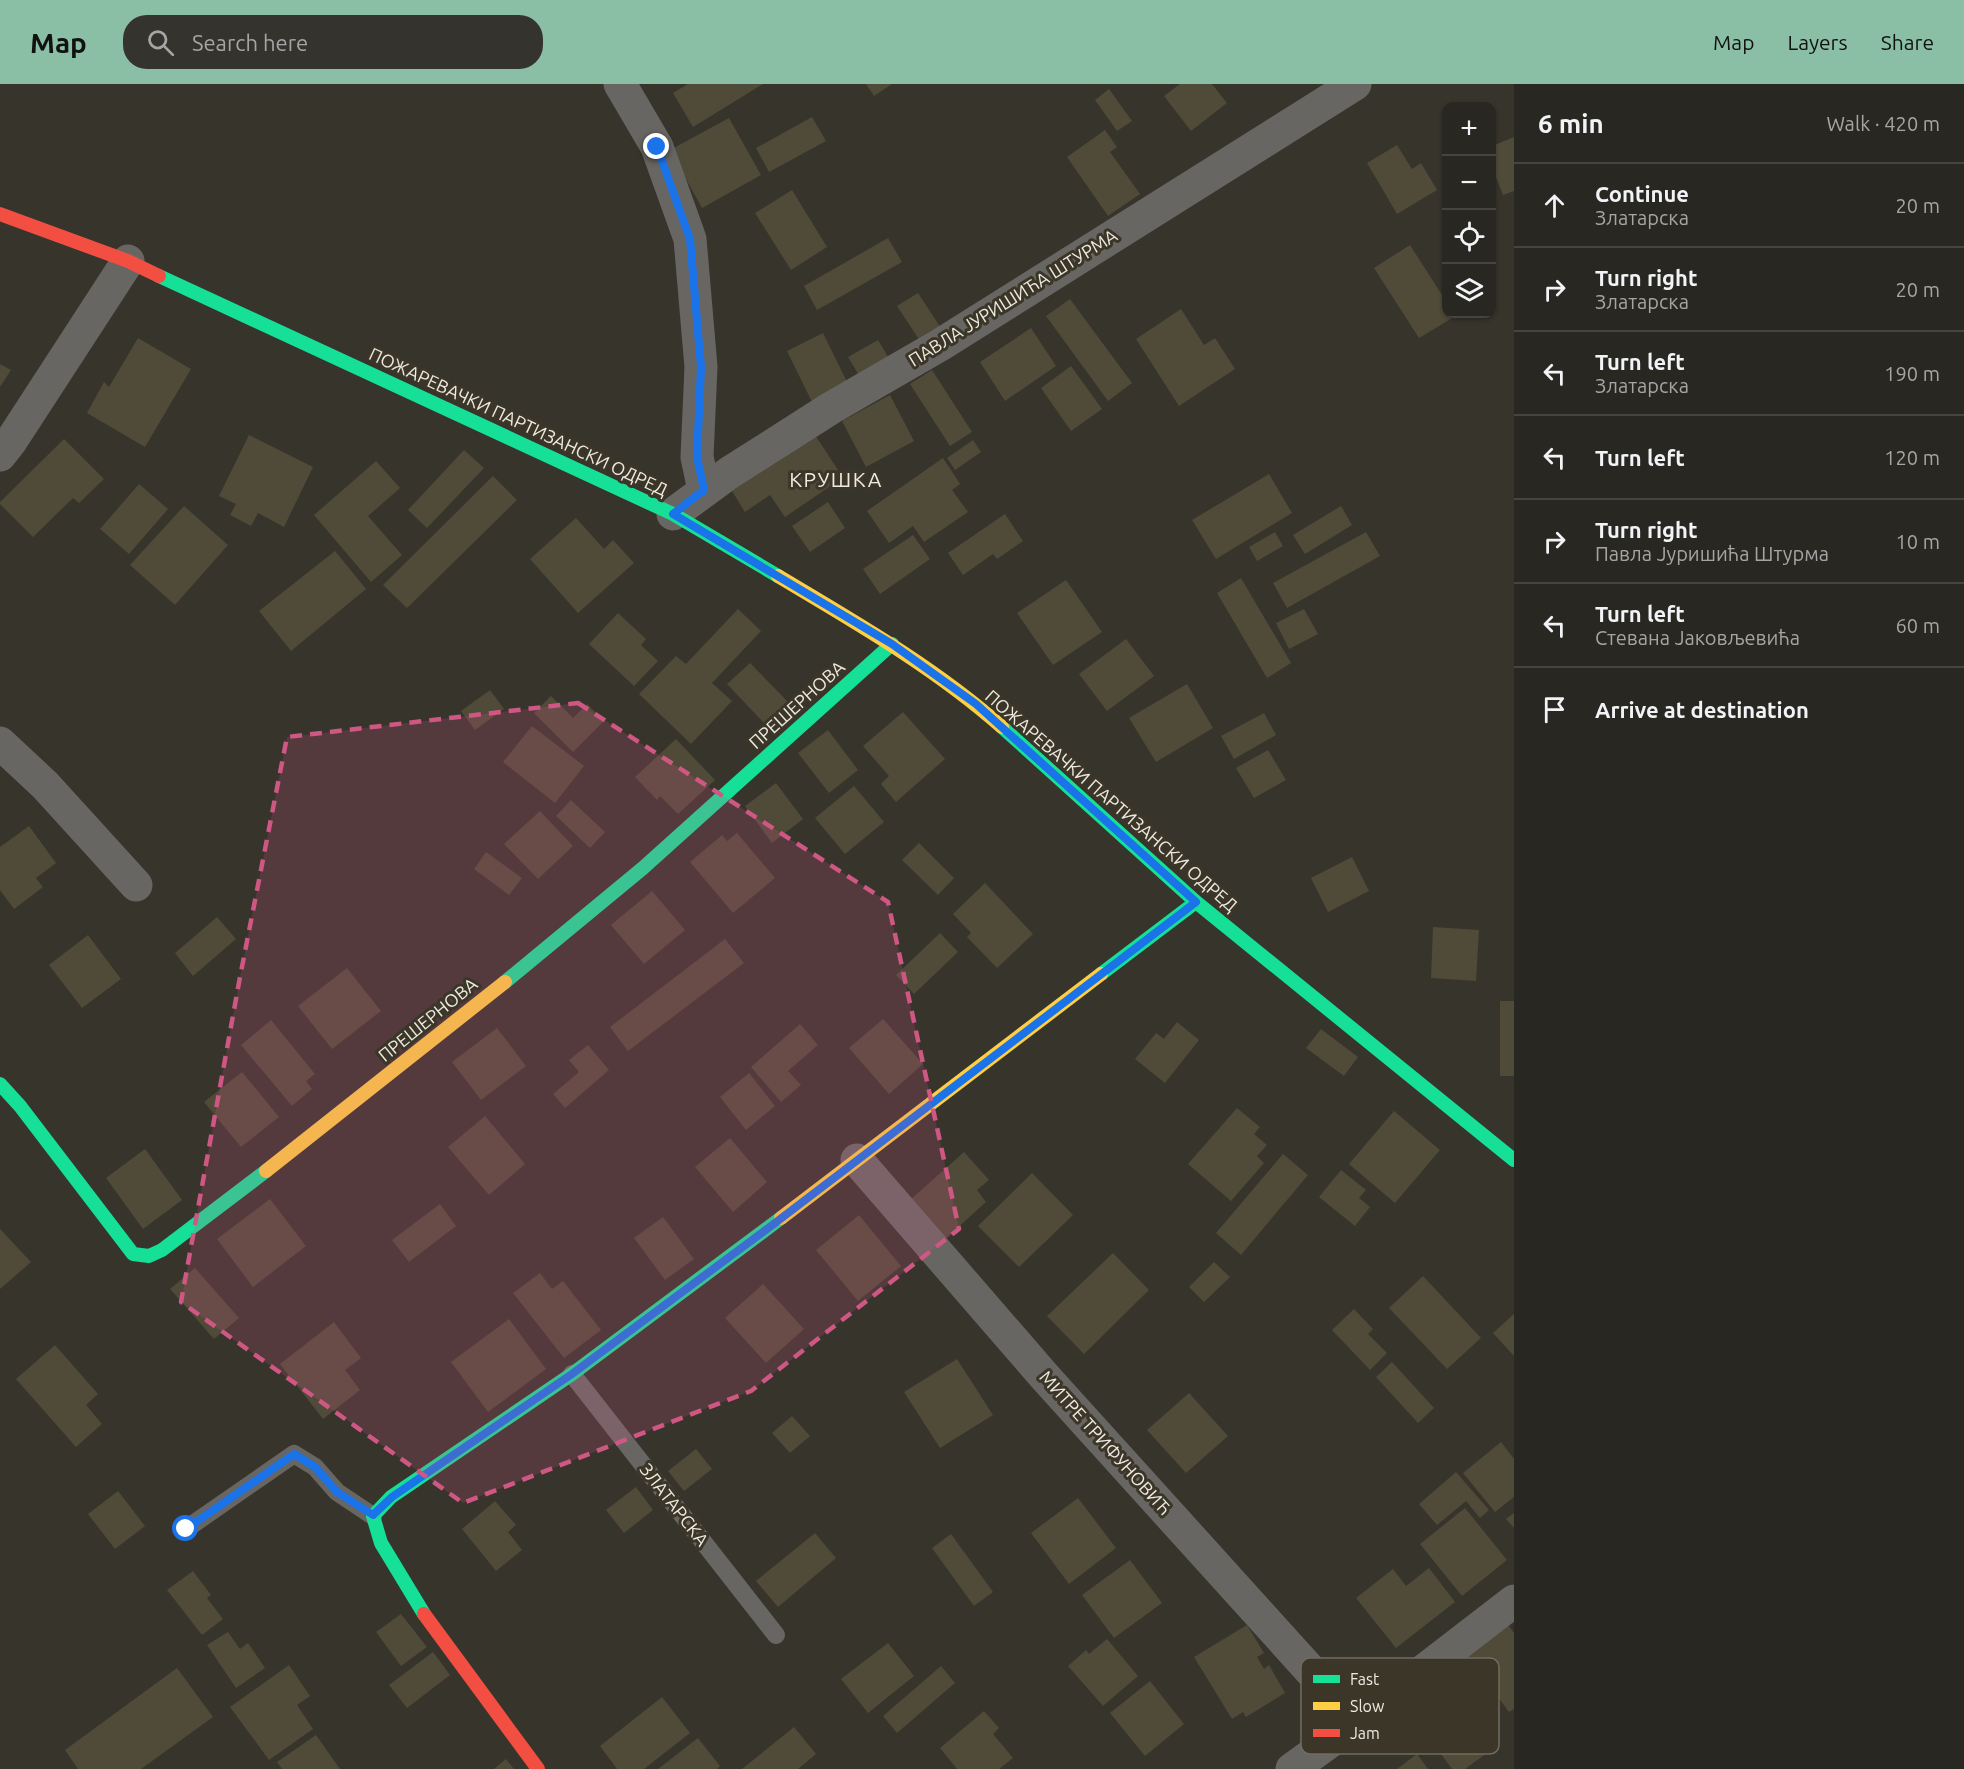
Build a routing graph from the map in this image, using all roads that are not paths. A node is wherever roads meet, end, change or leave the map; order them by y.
1 (620, 84) edge
2 (1355, 84) edge
3 (0, 214) edge
4 (128, 261) junction
5 (0, 455) edge
6 (704, 490) junction
7 (673, 514) junction
8 (892, 644) junction
9 (0, 743) edge
10 (136, 885) dead end
11 (1196, 902) junction
12 (0, 1084) edge
13 (857, 1160) junction
14 (1514, 1160) edge
15 (572, 1374) junction
16 (373, 1515) junction
17 (186, 1529) dead end
18 (1514, 1601) edge
19 (776, 1635) dead end
20 (1440, 1658) edge
21 (1301, 1660) edge
22 (1313, 1754) edge
23 (538, 1769) edge
24 (1292, 1769) edge

1 - 6 street
2 - 6 street, ПАВЛА ЈУРИШИЋА ШТУРМА
3 - 4 street, ПОЖАРЕВАЧКИ ПАРТИЗАНСКИ ОДРЕД
4 - 5 street
4 - 7 street, ПОЖАРЕВАЧКИ ПАРТИЗАНСКИ ОДРЕД
6 - 7 street, ПАВЛА ЈУРИШИЋА ШТУРМА
7 - 8 street, ПОЖАРЕВАЧКИ ПАРТИЗАНСКИ ОДРЕД
8 - 11 street, ПОЖАРЕВАЧКИ ПАРТИЗАНСКИ ОДРЕД
8 - 12 street, ПРЕШЕРНОВА
9 - 10 street
11 - 13 street
11 - 14 street, ПОЖАРЕВАЧКИ ПАРТИЗАНСКИ ОДРЕД
13 - 15 street
13 - 21 street, МИТРЕ ТРИФУНОВИЋ
15 - 16 street
15 - 19 lane, ЗЛАТАРСКА
16 - 17 lane
16 - 23 street
18 - 20 street
22 - 24 street

